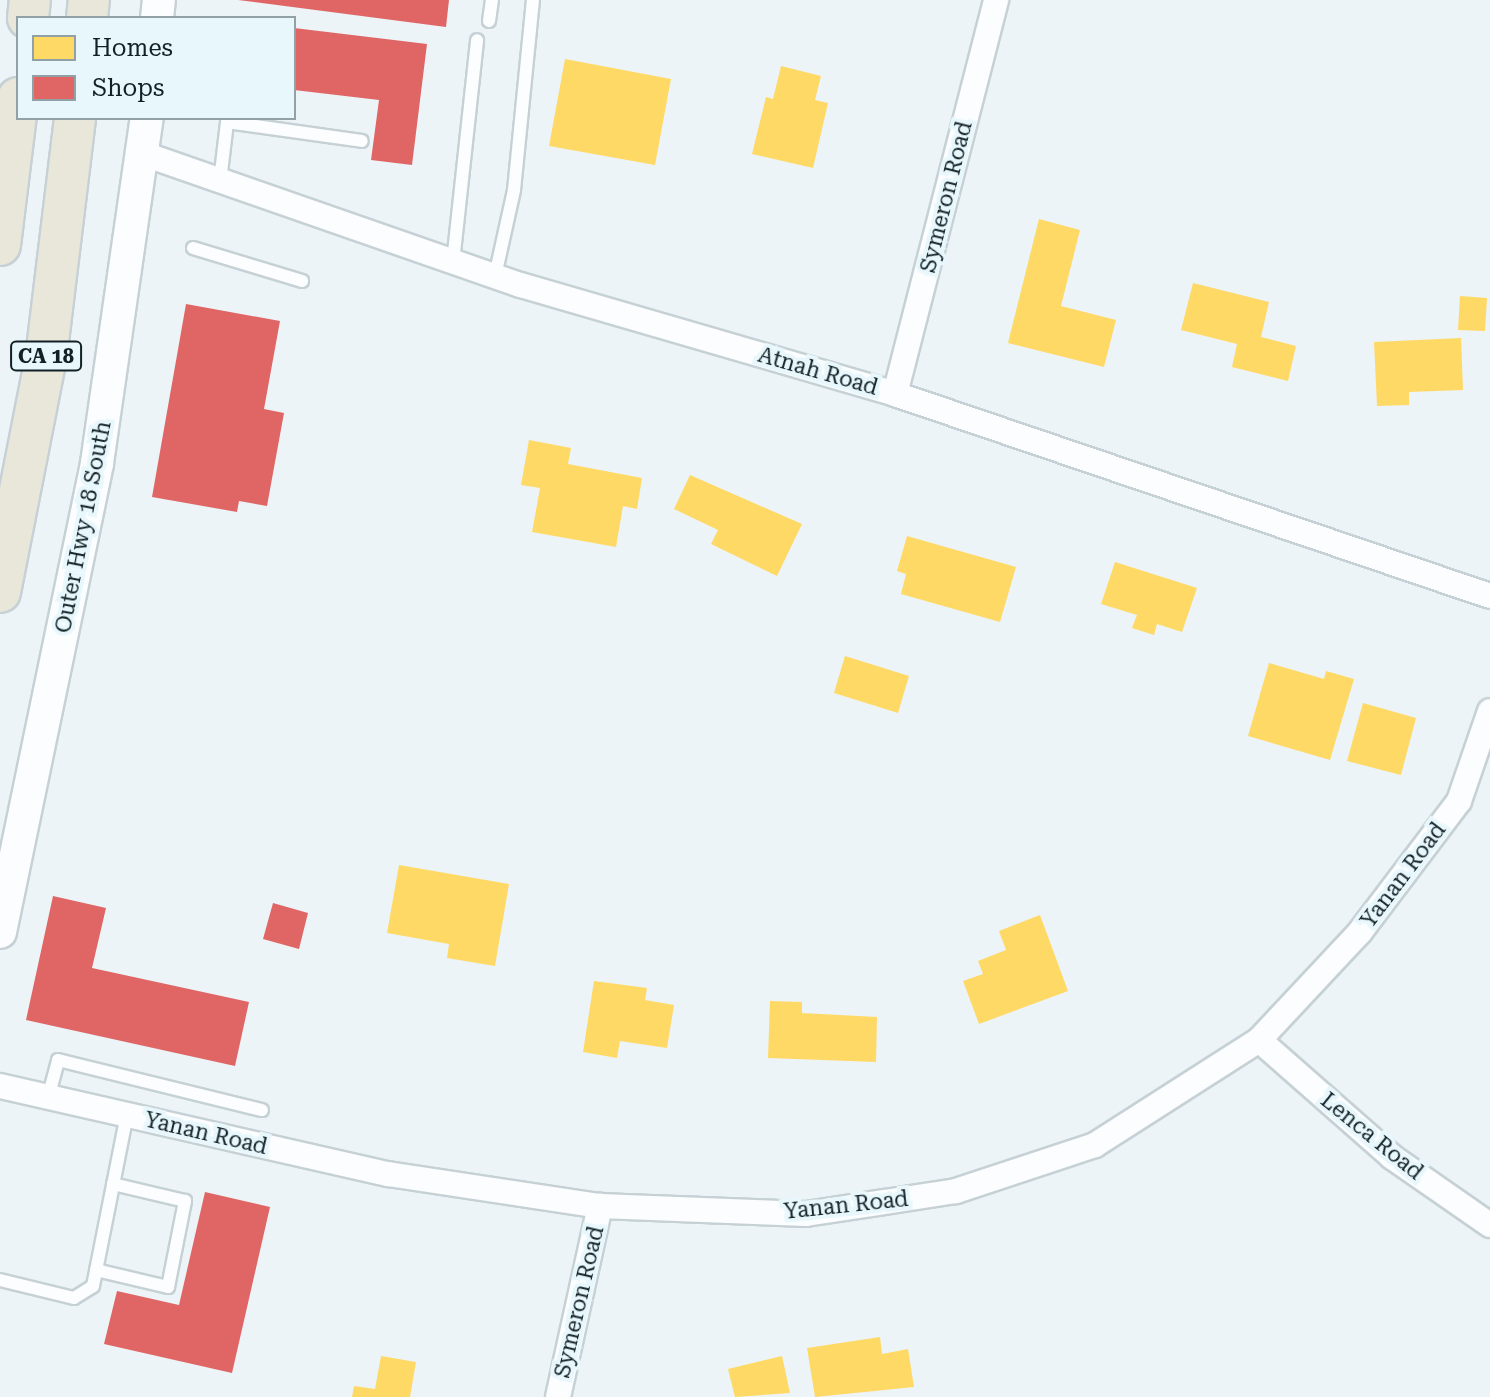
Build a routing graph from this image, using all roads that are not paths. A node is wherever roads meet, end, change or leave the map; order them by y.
1 (492, 0) edge
2 (533, 0) edge
3 (996, 0) edge
4 (489, 21) dead end
5 (477, 40) dead end
6 (16, 114) edge
7 (75, 120) edge
8 (147, 120) edge
9 (362, 141) dead end
10 (144, 154) junction
11 (220, 181) junction
12 (0, 245) edge
13 (193, 248) dead end
14 (453, 262) junction
15 (495, 276) junction
16 (302, 281) dead end
17 (895, 394) junction
18 (0, 592) edge
19 (1490, 596) edge
20 (1490, 711) edge
21 (0, 932) edge
22 (1259, 1040) junction
23 (0, 1086) edge
24 (48, 1098) junction
25 (262, 1110) dead end
26 (127, 1115) junction
27 (113, 1184) junction
28 (600, 1206) junction
29 (1490, 1225) edge
30 (96, 1270) junction
31 (0, 1280) edge
32 (558, 1397) edge

1 - 4 lane
2 - 15 lane
3 - 17 street, Symeron Road
5 - 14 lane
6 - 12 main road
7 - 18 main road, CA 18
8 - 10 street, Outer Hwy 18 South
9 - 11 lane
10 - 11 street, Atnah Road
10 - 21 street, Outer Hwy 18 South
11 - 14 street, Atnah Road
13 - 16 lane
14 - 15 street, Atnah Road
15 - 17 street, Atnah Road
17 - 19 street, Atnah Road
20 - 22 street, Yanan Road
22 - 28 street, Yanan Road
22 - 29 street, Lenca Road
23 - 24 street, Yanan Road
24 - 25 lane
24 - 26 street, Yanan Road
26 - 27 lane
26 - 28 street, Yanan Road
27 - 30 lane
27 - 30 lane
28 - 32 street, Symeron Road
30 - 31 lane

